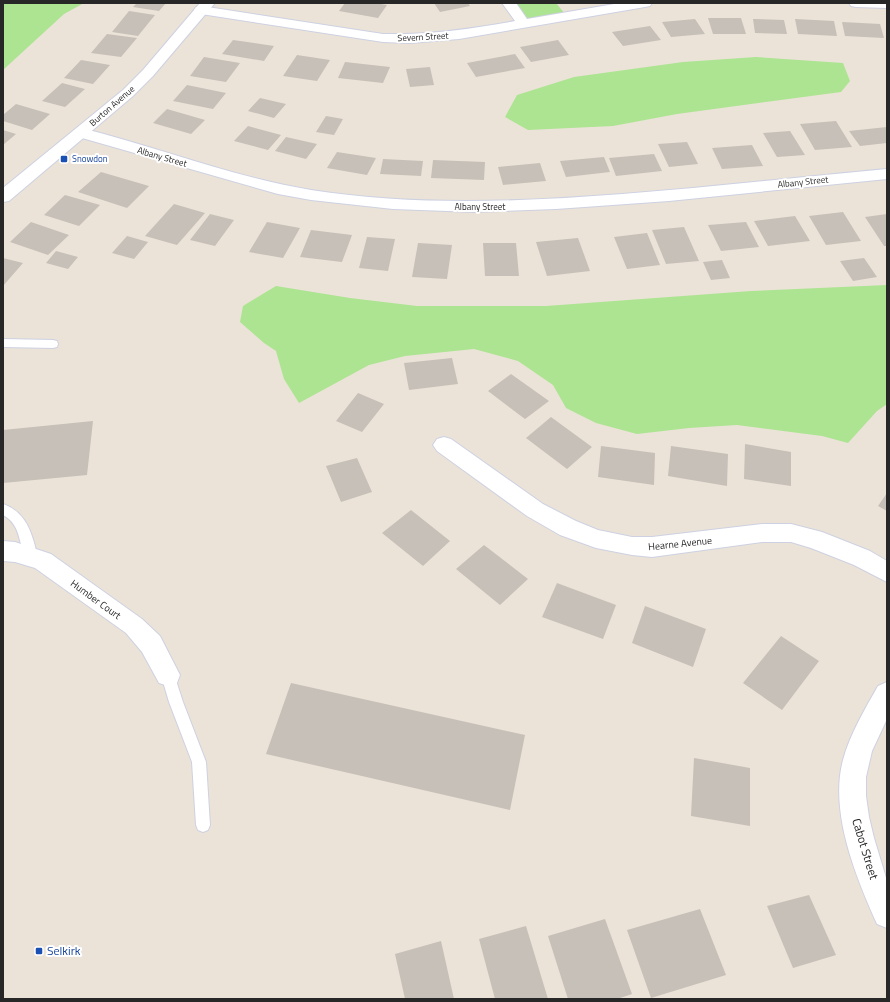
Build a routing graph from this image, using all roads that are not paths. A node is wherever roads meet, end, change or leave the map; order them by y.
1 (509, 3) edge
2 (558, 3) edge
3 (645, 3) edge
4 (856, 3) edge
5 (887, 4) edge
6 (204, 6) edge
7 (567, 16) junction
8 (523, 23) junction
9 (81, 133) junction
10 (887, 174) edge
11 (3, 197) edge
12 (3, 343) edge
13 (53, 344) dead end
14 (444, 445) dead end
15 (3, 509) edge
16 (3, 551) edge
17 (31, 558) junction
18 (887, 572) edge
19 (168, 675) joint
20 (887, 694) edge
21 (203, 825) dead end
22 (887, 914) edge

1 - 8 street
2 - 7 street
3 - 7 street, Severn Street
4 - 5 street
6 - 8 street, Severn Street
6 - 9 street, Burton Avenue
7 - 8 street, Severn Street
9 - 10 street, Albany Street
9 - 11 street, Burton Avenue
12 - 13 lane
14 - 18 street, Hearne Avenue
15 - 17 lane
16 - 17 street, Humber Court
17 - 19 street, Humber Court
19 - 21 lane
20 - 22 street, Cabot Street

